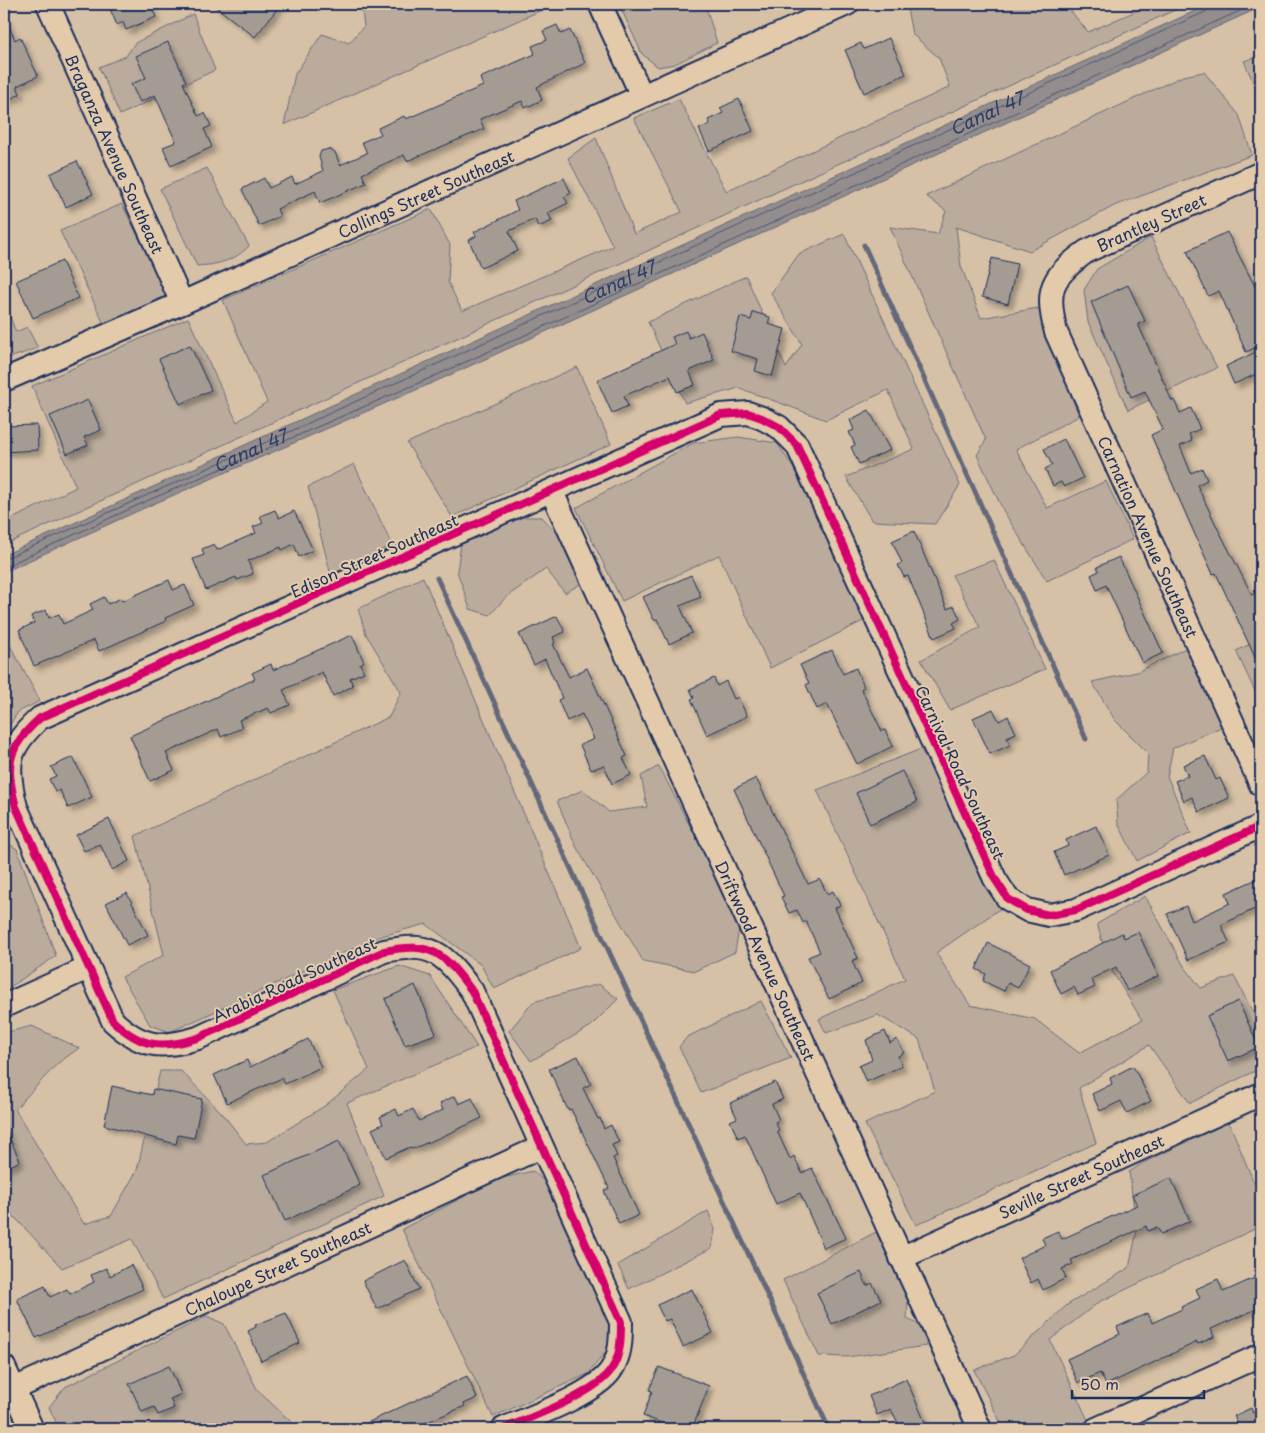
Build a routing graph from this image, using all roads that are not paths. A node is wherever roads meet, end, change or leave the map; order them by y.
1 (48, 4) edge
2 (600, 4) edge
3 (847, 4) edge
4 (642, 96) junction
5 (1259, 180) edge
6 (1052, 286) joint
7 (182, 303) junction
8 (4, 380) edge
9 (762, 418) joint
10 (552, 492) junction
11 (12, 752) joint
12 (1261, 785) edge
13 (1261, 826) edge
14 (88, 968) junction
15 (4, 1006) edge
16 (1261, 1094) edge
17 (541, 1147) junction
18 (901, 1258) junction
19 (1261, 1355) edge
20 (4, 1367) edge
21 (14, 1389) junction
22 (32, 1429) edge
23 (503, 1429) edge
24 (980, 1429) edge
25 (1096, 1429) edge

1 - 7 street, Braganza Avenue Southeast
2 - 4 street
3 - 4 street, Collings Street Southeast
4 - 7 street, Collings Street Southeast
5 - 6 street, Brantley Street
6 - 12 street, Carnation Avenue Southeast
7 - 8 street, Collings Street Southeast
9 - 10 street, Edison Street Southeast
9 - 13 street, Carnival Road Southeast
10 - 11 street, Edison Street Southeast
10 - 18 street, Driftwood Avenue Southeast
11 - 14 street, Arabia Road Southeast
14 - 15 street
14 - 17 street, Arabia Road Southeast
16 - 18 street, Seville Street Southeast
17 - 21 street, Chaloupe Street Southeast
17 - 23 street, Arabia Road Southeast
18 - 24 street, Driftwood Avenue Southeast
19 - 25 street
20 - 21 street
21 - 22 street

